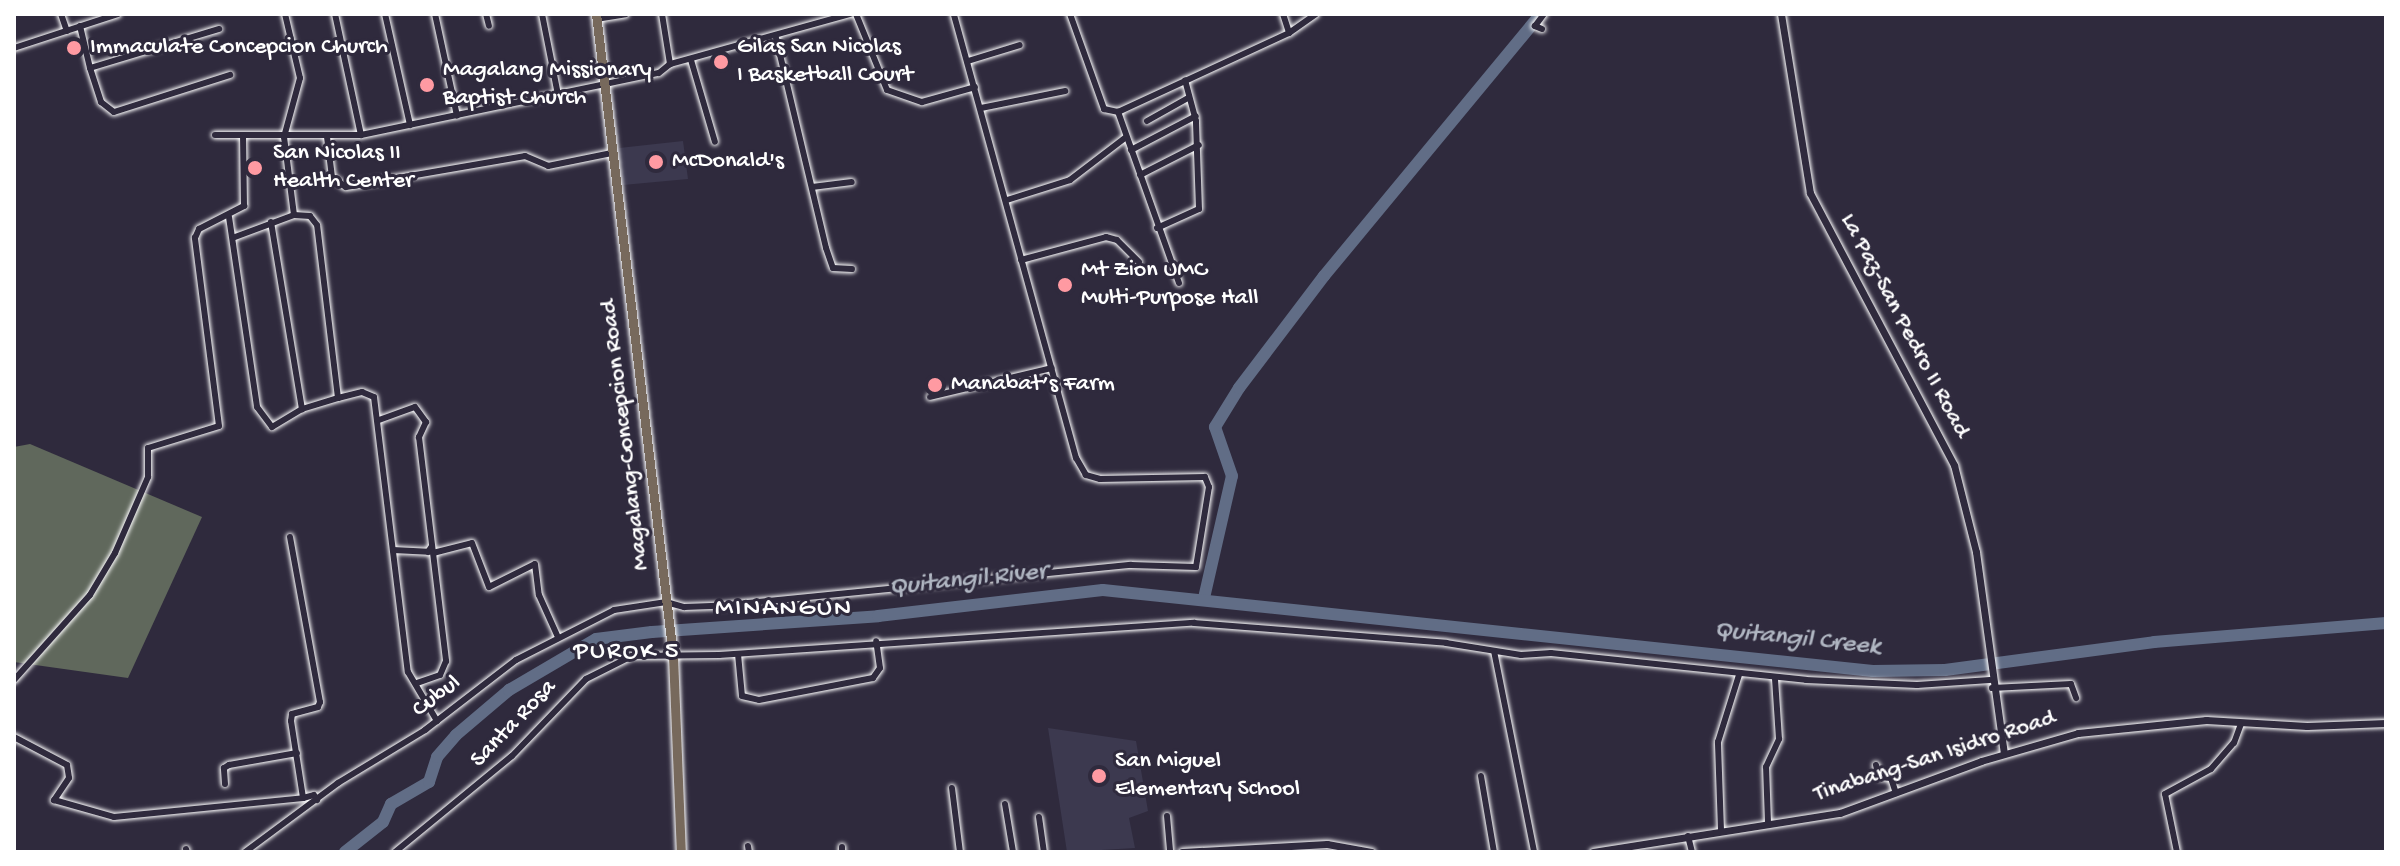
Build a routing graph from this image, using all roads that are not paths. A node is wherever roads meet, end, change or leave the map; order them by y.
1 (61, 14) edge
2 (118, 14) edge
3 (285, 14) edge
4 (335, 14) edge
5 (385, 14) edge
6 (435, 14) edge
7 (486, 14) edge
8 (542, 14) edge
9 (626, 14) edge
10 (662, 14) edge
11 (815, 14) edge
12 (853, 14) edge
13 (954, 14) edge
14 (1070, 14) edge
15 (1283, 14) edge
16 (1316, 14) edge
17 (1544, 14) edge
18 (1781, 14) edge
19 (596, 17) edge
20 (80, 26) junction
21 (489, 26) dead end
22 (818, 26) junction
23 (219, 29) dead end
24 (1542, 29) dead end
25 (67, 31) junction
26 (1289, 33) junction
27 (776, 38) junction
28 (1020, 45) dead end
29 (14, 48) edge
30 (691, 60) junction
31 (968, 61) junction
32 (670, 64) junction
33 (90, 68) junction
34 (230, 75) dead end
35 (1185, 80) junction
36 (603, 84) junction
37 (975, 87) junction
38 (1065, 91) dead end
39 (558, 95) junction
40 (1188, 98) junction
41 (981, 108) junction
42 (1118, 112) junction
43 (457, 116) junction
44 (1196, 116) junction
45 (1147, 121) dead end
46 (410, 125) junction
47 (215, 135) dead end
48 (243, 135) junction
49 (361, 135) junction
50 (284, 137) junction
51 (327, 137) junction
52 (1126, 137) junction
53 (715, 142) dead end
54 (1199, 145) junction
55 (1131, 150) junction
56 (612, 153) junction
57 (1140, 175) junction
58 (852, 182) dead end
59 (812, 187) junction
60 (1007, 200) junction
61 (294, 215) junction
62 (229, 217) junction
63 (271, 222) junction
64 (1157, 228) junction
65 (235, 237) junction
66 (1021, 260) junction
67 (1139, 262) dead end
68 (852, 269) dead end
69 (1179, 283) dead end
70 (1052, 368) junction
71 (930, 397) dead end
72 (338, 398) junction
73 (302, 409) junction
74 (379, 420) junction
75 (290, 537) dead end
76 (393, 549) junction
77 (432, 549) junction
78 (667, 605) junction
79 (557, 635) junction
80 (876, 641) junction
81 (1494, 651) junction
82 (738, 654) junction
83 (673, 656) junction
84 (1739, 675) junction
85 (1775, 678) junction
86 (14, 680) edge
87 (1991, 681) junction
88 (417, 683) junction
89 (2076, 698) dead end
90 (437, 721) junction
91 (2386, 723) edge
92 (2241, 724) junction
93 (14, 737) edge
94 (297, 753) junction
95 (2004, 753) junction
96 (1876, 765) dead end
97 (1481, 776) dead end
98 (225, 784) dead end
99 (952, 788) dead end
100 (1896, 793) junction
101 (303, 798) junction
102 (317, 800) junction
103 (1005, 804) dead end
104 (1167, 816) dead end
105 (1039, 817) dead end
106 (1768, 823) junction
107 (1721, 830) junction
108 (1688, 836) junction
109 (1355, 850) edge
110 (245, 852) edge
111 (395, 852) edge
112 (681, 852) edge
113 (960, 852) edge
114 (1013, 852) edge
115 (1044, 852) edge
116 (1170, 852) edge
117 (1182, 852) edge
118 (1371, 852) edge
119 (1494, 852) edge
120 (1534, 852) edge
121 (1593, 852) edge
122 (1692, 852) edge
123 (2177, 852) edge

1 - 25 street
2 - 20 street
3 - 50 street
4 - 49 street
5 - 46 street
6 - 43 street
7 - 21 street
8 - 39 street
9 - 19 street
10 - 32 street
11 - 22 street
12 - 22 street
12 - 37 street
13 - 31 street
14 - 42 street
15 - 26 street
16 - 26 street
17 - 24 street
18 - 87 street, La Paz-San Pedro II Road
19 - 36 main road, Magalang-Concepcion Road
20 - 25 street
20 - 33 street
22 - 27 street
23 - 33 street
25 - 29 street
26 - 35 street
27 - 30 street
27 - 59 street
28 - 31 street
30 - 32 street
30 - 53 street
31 - 37 street
32 - 36 street
33 - 34 street
35 - 40 street
35 - 42 street
36 - 39 street
36 - 56 main road, Magalang-Concepcion Road
37 - 41 street
38 - 41 street
39 - 43 street
40 - 44 street
40 - 45 street
41 - 60 street
42 - 52 street
43 - 46 street
44 - 54 street
44 - 55 street
46 - 49 street
47 - 48 street
48 - 50 street
48 - 62 street
49 - 51 street
50 - 51 street
50 - 61 street
51 - 56 street
52 - 55 street
52 - 60 street
54 - 57 street
54 - 64 street
55 - 57 street
56 - 78 main road, Magalang-Concepcion Road
57 - 64 street
58 - 59 street
59 - 68 street
60 - 66 street
61 - 63 street
61 - 72 street
62 - 65 street
62 - 86 street
63 - 65 street
63 - 73 street
64 - 69 street
65 - 73 street
66 - 67 street
66 - 70 street
70 - 71 street
70 - 78 street
72 - 73 street
72 - 74 street
74 - 76 street
74 - 77 street
75 - 94 street
76 - 77 street
76 - 88 street
77 - 79 street
77 - 88 street
78 - 79 street, Cubul
78 - 83 main road, Magalang-Concepcion Road
79 - 90 street, Cubul
80 - 81 street, Santa Rosa
80 - 82 street, Santa Rosa
80 - 82 street
81 - 84 street, Santa Rosa
81 - 120 street
82 - 83 street, Santa Rosa
83 - 111 street, Santa Rosa
83 - 112 main road, Magalang-Concepcion Road
84 - 85 street, Santa Rosa
84 - 107 street
85 - 87 street, Santa Rosa
85 - 106 street
87 - 89 street, Santa Rosa
87 - 95 street, La Paz-San Pedro II Road
88 - 90 street
90 - 102 street, Cubul
91 - 92 street, Tinabang-San Isidro Road
92 - 95 street, Tinabang-San Isidro Road
92 - 123 street
93 - 101 street
94 - 98 street
94 - 101 street
95 - 100 street, Tinabang-San Isidro Road
96 - 100 street
97 - 119 street
99 - 113 street
100 - 106 street, Tinabang-San Isidro Road
101 - 102 street
102 - 110 street, Cubul
103 - 114 street
104 - 116 street
105 - 115 street
106 - 107 street, Tinabang-San Isidro Road
107 - 108 street, Tinabang-San Isidro Road
108 - 121 street, Tinabang-San Isidro Road
108 - 122 street
109 - 117 street
109 - 118 street

